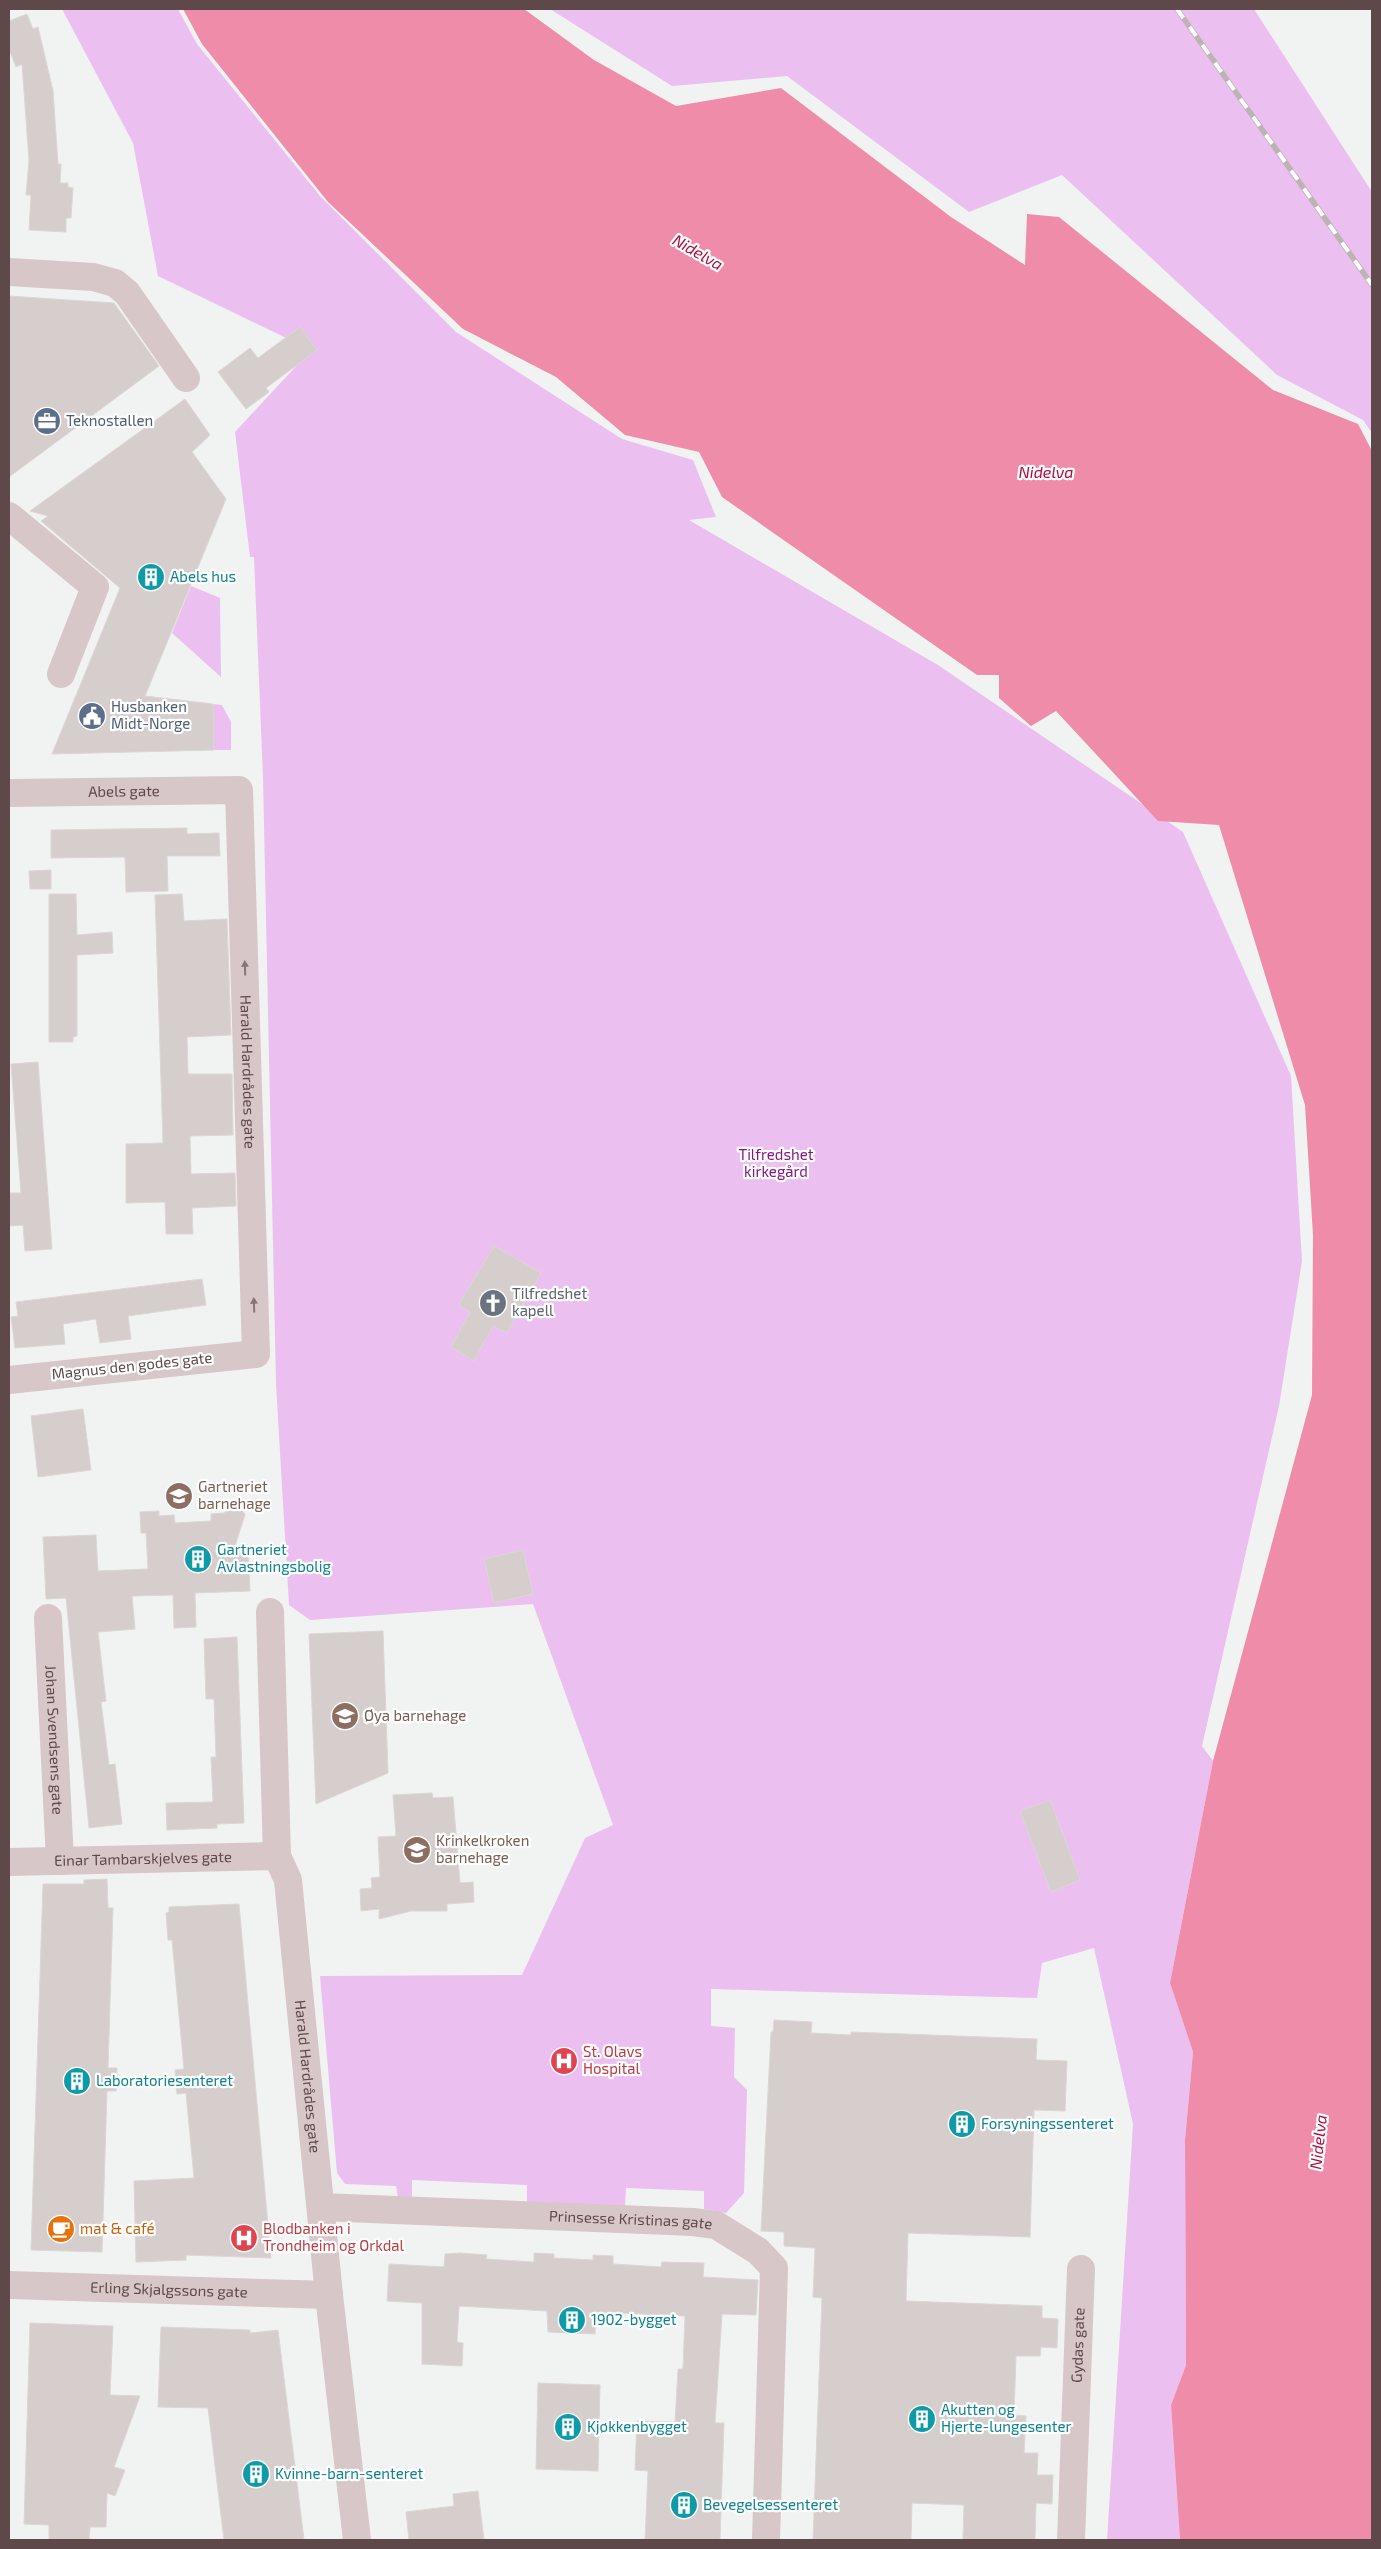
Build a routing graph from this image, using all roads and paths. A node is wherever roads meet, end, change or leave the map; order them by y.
1 (9, 272) edge
2 (186, 378) dead end
3 (9, 516) edge
4 (61, 674) dead end
5 (240, 790) joint
6 (9, 793) edge
7 (256, 1354) joint
8 (9, 1380) edge
9 (270, 1612) dead end
10 (48, 1618) dead end
11 (277, 1856) junction
12 (60, 1861) junction
13 (9, 1862) edge
14 (322, 2206) junction
15 (1081, 2269) dead end
16 (9, 2285) edge
17 (329, 2296) junction
18 (357, 2540) edge
19 (766, 2540) edge
20 (1071, 2540) edge

1 - 2 street
3 - 4 street
5 - 6 street, Abels gate
7 -> 5 street, Harald Hardrådes gate
7 - 8 street, Magnus den godes gate
9 - 11 street, Harald Hardrådes gate
10 - 12 street, Johan Svendsens gate
11 - 12 street, Einar Tambarskjelves gate
11 - 14 street, Harald Hardrådes gate
12 - 13 street, Einar Tambarskjelves gate
14 - 17 street, Harald Hardrådes gate
14 - 19 street, Prinsesse Kristinas gate
15 - 20 street, Gydas gate
16 - 17 street, Erling Skjalgssons gate
17 - 18 street, Harald Hardrådes gate

